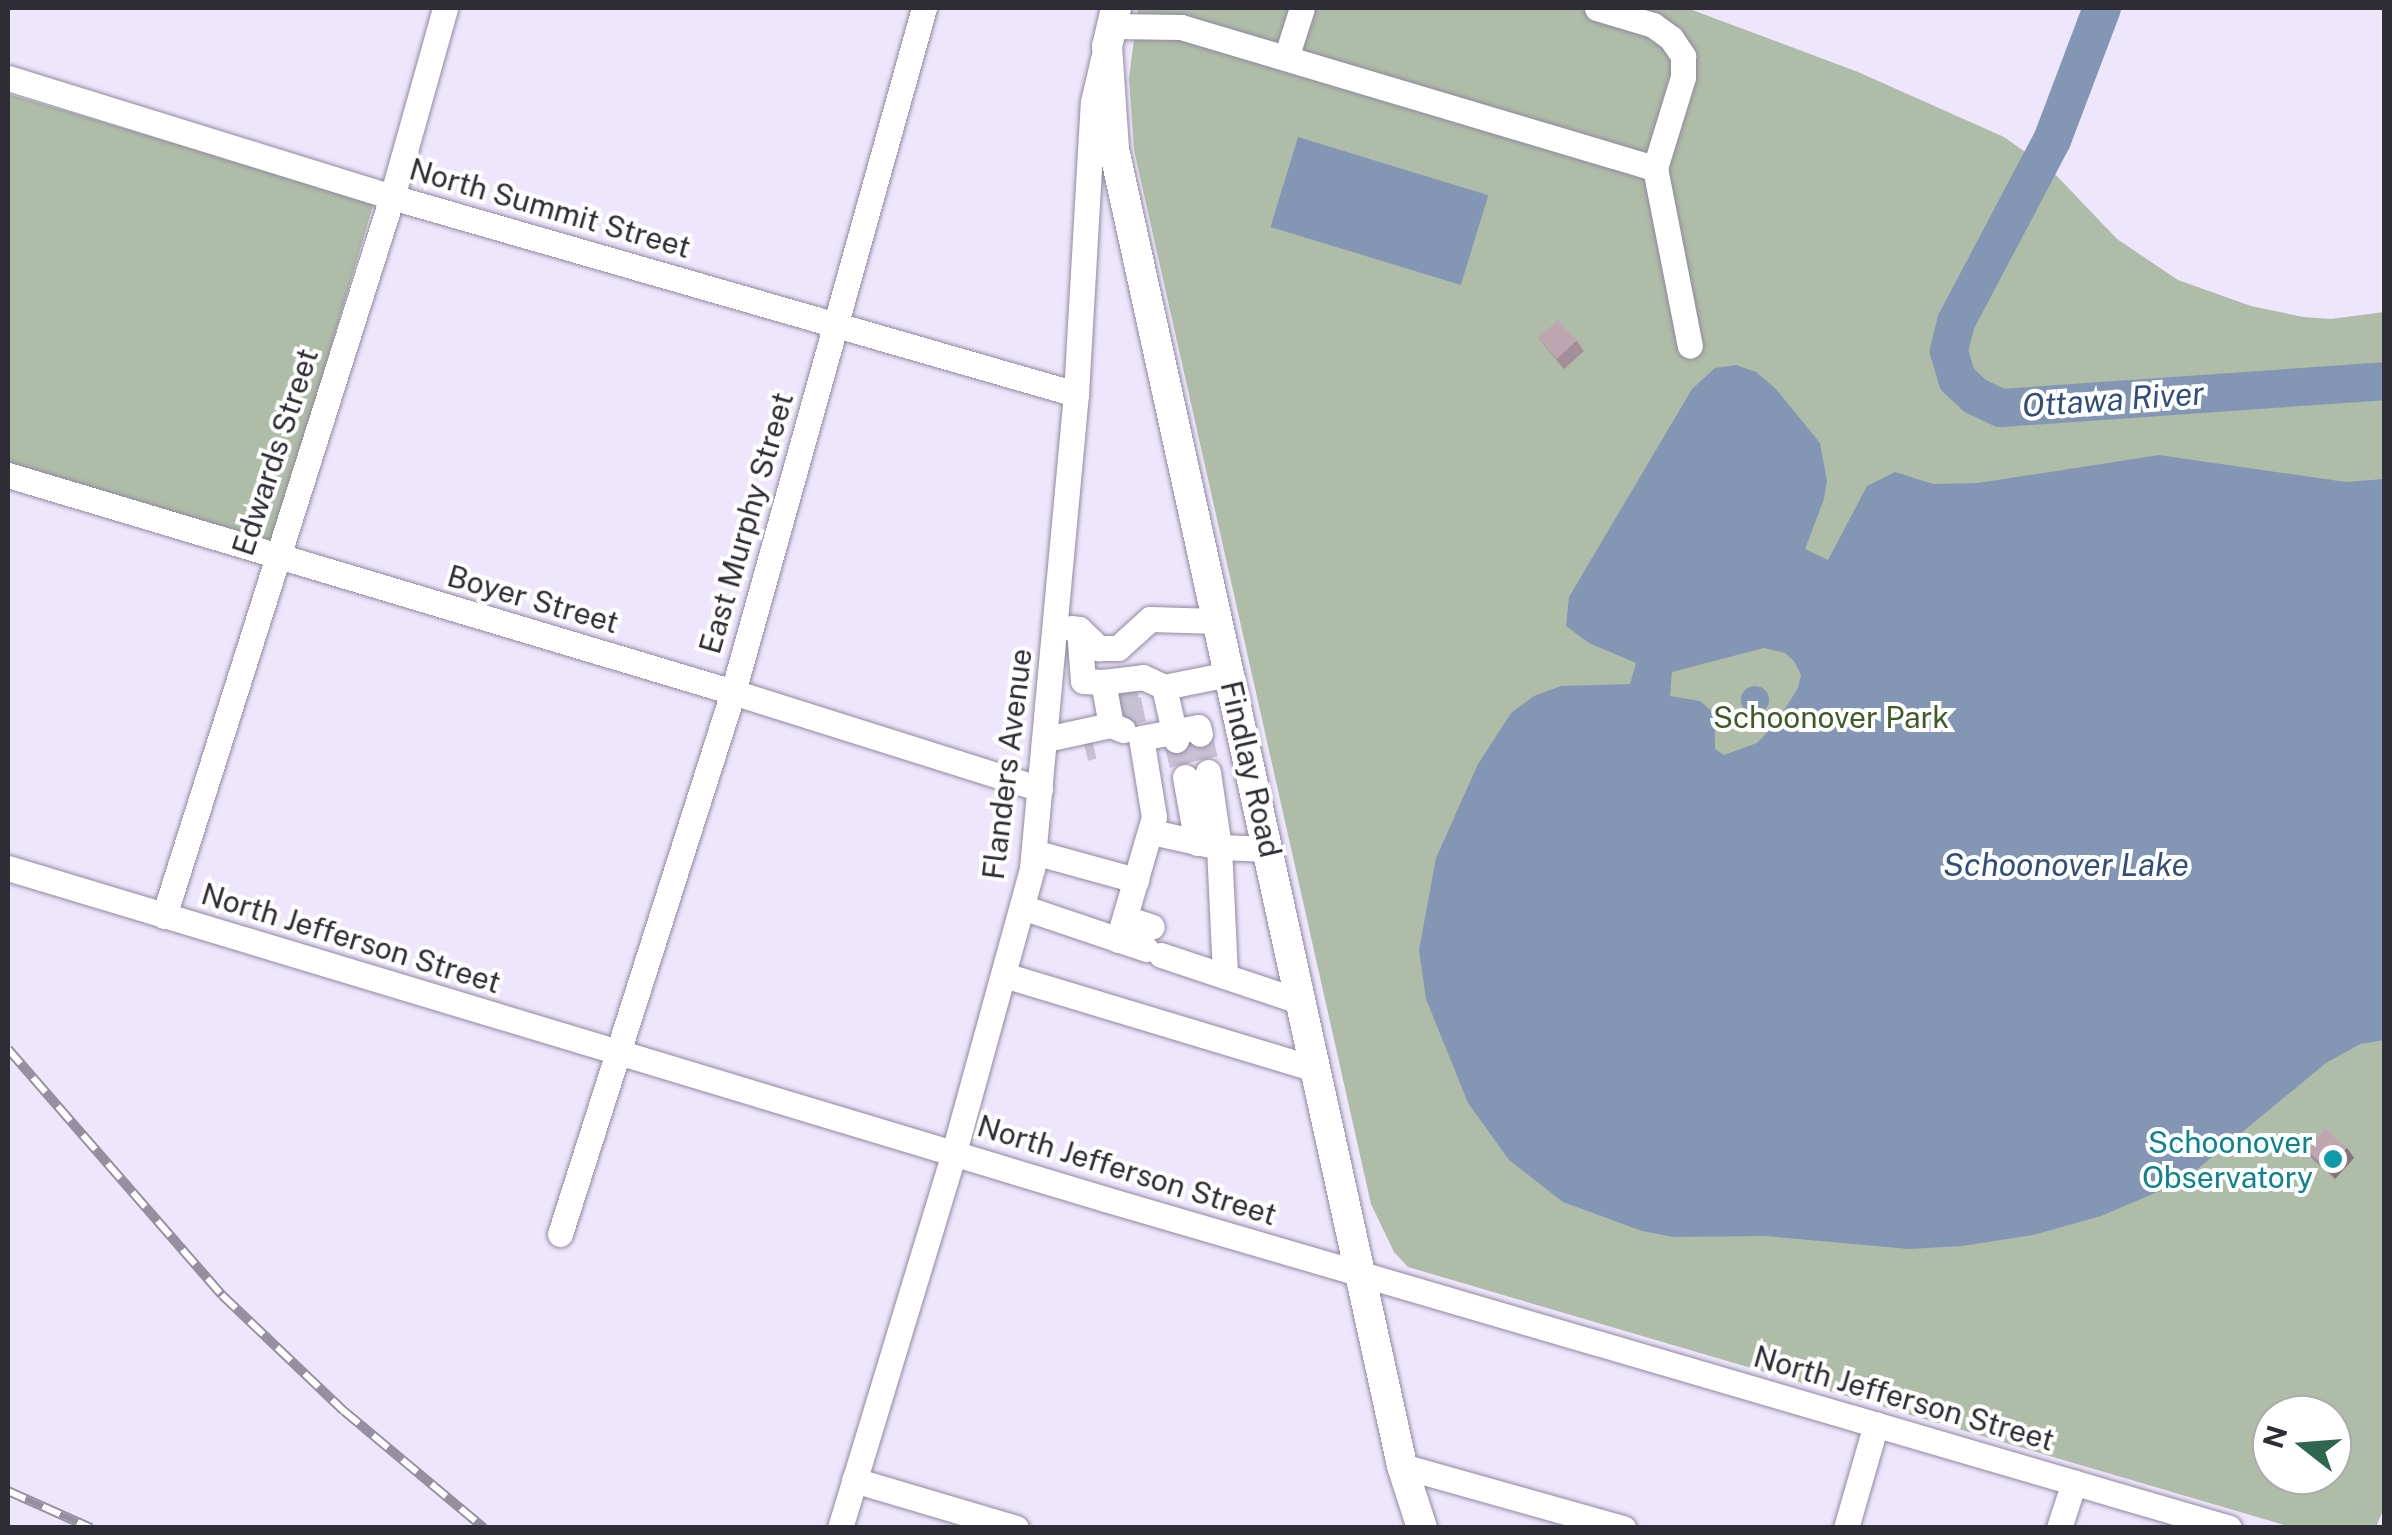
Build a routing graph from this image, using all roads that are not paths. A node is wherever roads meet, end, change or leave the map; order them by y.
1 (445, 8) edge
2 (924, 8) edge
3 (1302, 8) edge
4 (1597, 8) edge
5 (1112, 27) edge
6 (1286, 58) junction
7 (8, 78) edge
8 (1655, 168) junction
9 (392, 197) junction
10 (836, 326) junction
11 (1690, 346) dead end
12 (1076, 394) junction
13 (8, 475) edge
14 (276, 557) junction
15 (1216, 621) junction
16 (1068, 628) junction
17 (1228, 674) junction
18 (732, 692) junction
19 (1129, 708) junction
20 (1184, 736) dead end
21 (1049, 738) junction
22 (1197, 774) tunnel mouth
23 (1040, 789) junction
24 (1152, 832) junction
25 (1208, 845) junction
26 (1268, 849) junction
27 (1034, 852) junction
28 (8, 868) edge
29 (1136, 880) junction
30 (1022, 907) junction
31 (164, 916) junction
32 (1121, 929) junction
33 (1004, 976) junction
34 (1225, 976) junction
35 (1302, 1002) junction
36 (621, 1052) junction
37 (1316, 1069) junction
38 (954, 1152) junction
39 (560, 1234) dead end
40 (1361, 1273) junction
41 (1876, 1424) junction
42 (1402, 1466) junction
43 (854, 1480) junction
44 (2074, 1482) junction
45 (2181, 1521) edge
46 (840, 1528) edge
47 (1016, 1528) edge
48 (1422, 1528) edge
49 (1623, 1528) edge
50 (1846, 1528) edge
51 (2060, 1528) edge
52 (2229, 1528) edge

1 - 9 street, Edwards Street
2 - 10 street, East Murphy Street
3 - 6 street
4 - 8 street
5 - 6 street
5 - 12 street, Flanders Avenue
5 - 15 main road, Findlay Road
6 - 8 street
7 - 9 street, North Summit Street
8 - 11 street
9 - 10 street, North Summit Street
9 - 14 street, Edwards Street
10 - 12 street, North Summit Street
10 - 18 street, East Murphy Street
12 - 16 street, Flanders Avenue
13 - 14 street, Boyer Street
14 - 18 street, Boyer Street
14 - 31 street, Edwards Street
15 - 16 street
15 - 17 main road, Findlay Road
16 - 19 street
16 - 21 street, Flanders Avenue
17 - 19 street
17 - 26 main road, Findlay Road
18 - 23 street, Boyer Street
18 - 36 street, East Murphy Street
19 - 20 street
19 - 21 street
19 - 21 street
19 - 24 street
21 - 23 street, Flanders Avenue
22 - 25 street
23 - 27 street, Flanders Avenue
24 - 25 street
24 - 29 street
25 - 26 street
25 - 34 street
26 - 35 main road, Findlay Road
27 - 29 street
27 - 30 street, Flanders Avenue
28 - 31 street, North Jefferson Street
29 - 32 street
30 - 32 street
30 - 33 street, Flanders Avenue
31 - 36 street, North Jefferson Street
32 - 34 street
33 - 37 street
33 - 38 street, Flanders Avenue
34 - 35 street
35 - 37 main road, Findlay Road
36 - 38 street, North Jefferson Street
36 - 39 street, East Murphy Street
37 - 40 main road, Findlay Road
38 - 40 street, North Jefferson Street
38 - 43 street, Flanders Avenue
40 - 41 street, North Jefferson Street
40 - 42 main road, Findlay Road
41 - 44 street, North Jefferson Street
41 - 50 street
42 - 48 main road, Findlay Road
42 - 49 street
43 - 46 street, Flanders Avenue
43 - 47 street
44 - 45 street, North Jefferson Street
44 - 51 street
45 - 52 street, North Jefferson Street

